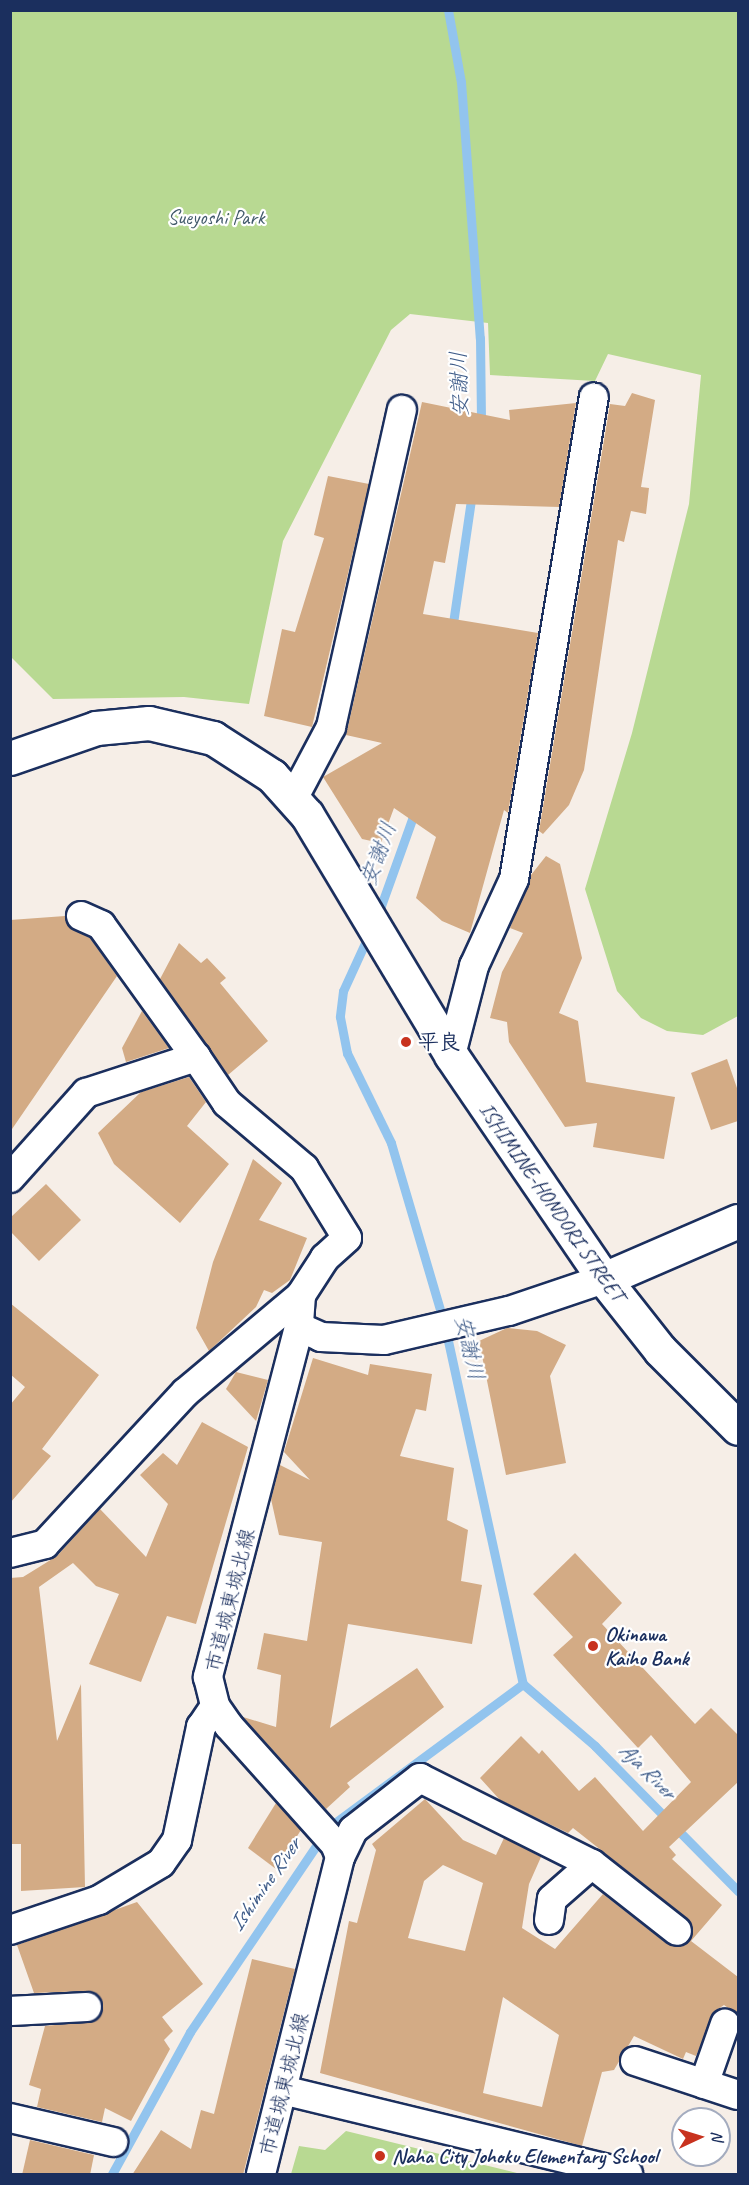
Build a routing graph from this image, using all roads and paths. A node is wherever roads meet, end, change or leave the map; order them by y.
1 (594, 398) dead end
2 (402, 411) dead end
3 (10, 758) edge
4 (294, 797) junction
5 (81, 916) dead end
6 (451, 1055) junction
7 (196, 1057) junction
8 (10, 1178) edge
9 (738, 1221) edge
10 (604, 1279) junction
11 (301, 1295) junction
12 (299, 1327) junction
13 (738, 1428) edge
14 (10, 1553) edge
15 (215, 1706) junction
16 (338, 1851) junction
17 (592, 1864) junction
18 (549, 1920) dead end
19 (10, 1930) edge
20 (677, 1931) dead end
21 (87, 2007) dead end
22 (10, 2011) edge
23 (725, 2024) dead end
24 (635, 2061) dead end
25 (704, 2084) junction
26 (282, 2090) junction
27 (738, 2095) edge
28 (10, 2118) edge
29 (113, 2142) dead end
30 (261, 2175) edge
31 (628, 2175) edge

1 - 6 street
2 - 4 street
3 - 4 main road
4 - 6 main road, ISHIMINE-HONDORI STREET
5 - 7 street
6 - 10 main road, ISHIMINE-HONDORI STREET
7 - 8 street
7 - 11 street
9 - 10 main road
10 - 12 street
10 - 13 main road, ISHIMINE-HONDORI STREET
11 - 12 street, 市道城東城北線
11 - 14 street
12 - 15 street, 市道城東城北線
15 - 16 street, 市道城東城北線
15 - 19 street
16 - 17 street
16 - 26 street, 市道城東城北線
17 - 18 street
17 - 20 street
21 - 22 street
23 - 25 street
24 - 25 street
25 - 27 street
26 - 30 street, 市道城東城北線
26 - 31 street
28 - 29 street

